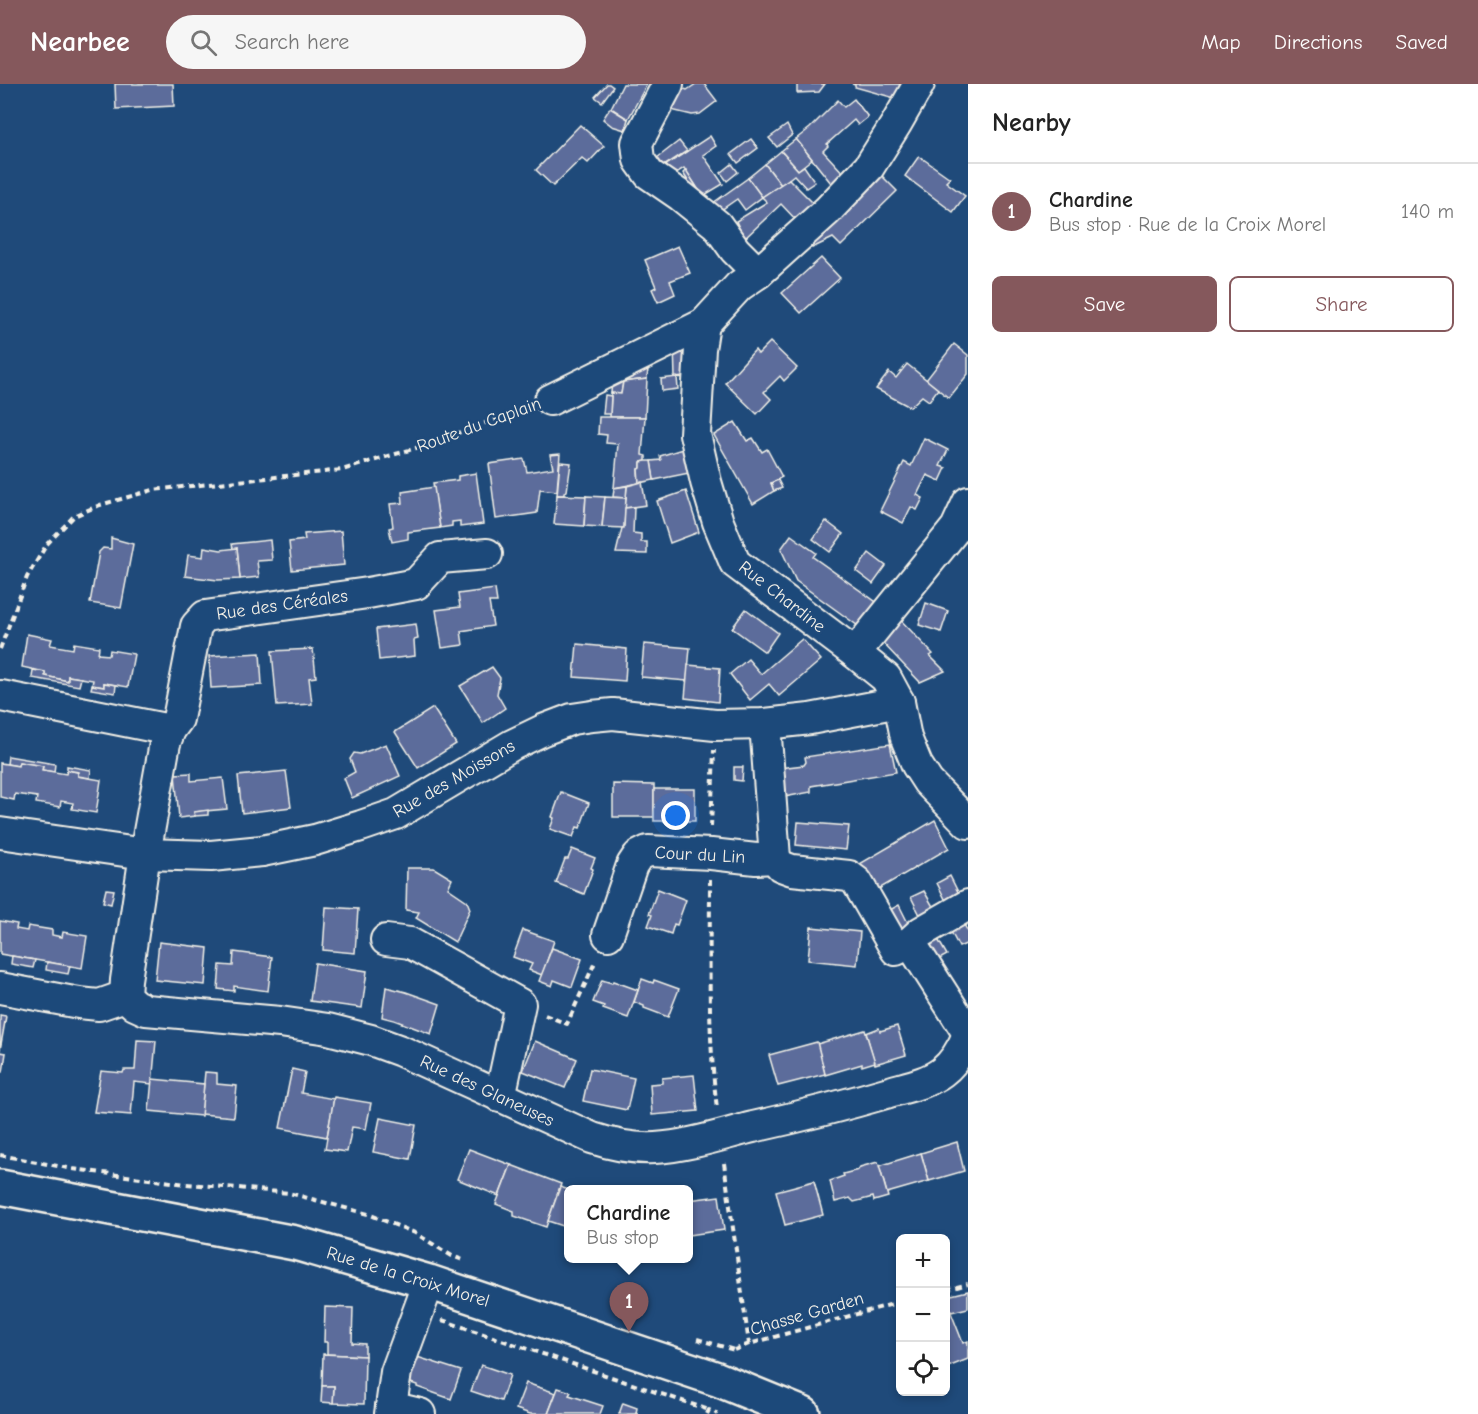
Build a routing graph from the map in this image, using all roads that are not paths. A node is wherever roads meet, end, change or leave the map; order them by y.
1 (668, 84) edge
2 (919, 84) edge
3 (758, 273) junction
4 (704, 324) junction
5 (550, 400) road end
6 (962, 515) edge
7 (486, 554) dead end
8 (855, 653) junction
9 (1, 696) edge
10 (898, 702) junction
11 (765, 724) junction
12 (170, 730) junction
13 (968, 824) edge
14 (0, 833) edge
15 (145, 854) junction
16 (775, 858) junction
17 (968, 905) edge
18 (608, 935) road end
19 (386, 940) dead end
20 (910, 942) junction
21 (0, 988) edge
22 (125, 996) junction
23 (968, 1034) edge
24 (500, 1097) junction
25 (0, 1187) edge
26 (429, 1282) junction
27 (390, 1411) edge
28 (420, 1414) edge
29 (803, 1414) edge

1 - 3 street
2 - 3 street, Route du Caplain
3 - 4 street, Route du Caplain
4 - 5 street, Route du Caplain
4 - 8 street, Rue Chardine
6 - 8 street
7 - 12 street, Rue des Céréales
8 - 10 street, Rue Chardine
9 - 12 street
10 - 11 street, Rue des Moissons
10 - 13 street, Rue Chardine
11 - 15 street, Rue des Moissons
11 - 16 street
12 - 15 street, Rue des Céréales
14 - 15 street, Rue des Moissons
15 - 22 street
16 - 18 street, Cour du Lin
16 - 20 street
17 - 20 street
19 - 24 street
20 - 23 street, Rue des Glaneuses
21 - 22 street
22 - 24 street, Rue des Glaneuses
23 - 24 street, Rue des Glaneuses
25 - 26 main road, Rue de la Croix Morel
26 - 27 street
26 - 29 main road, Rue de la Croix Morel
27 - 28 street

